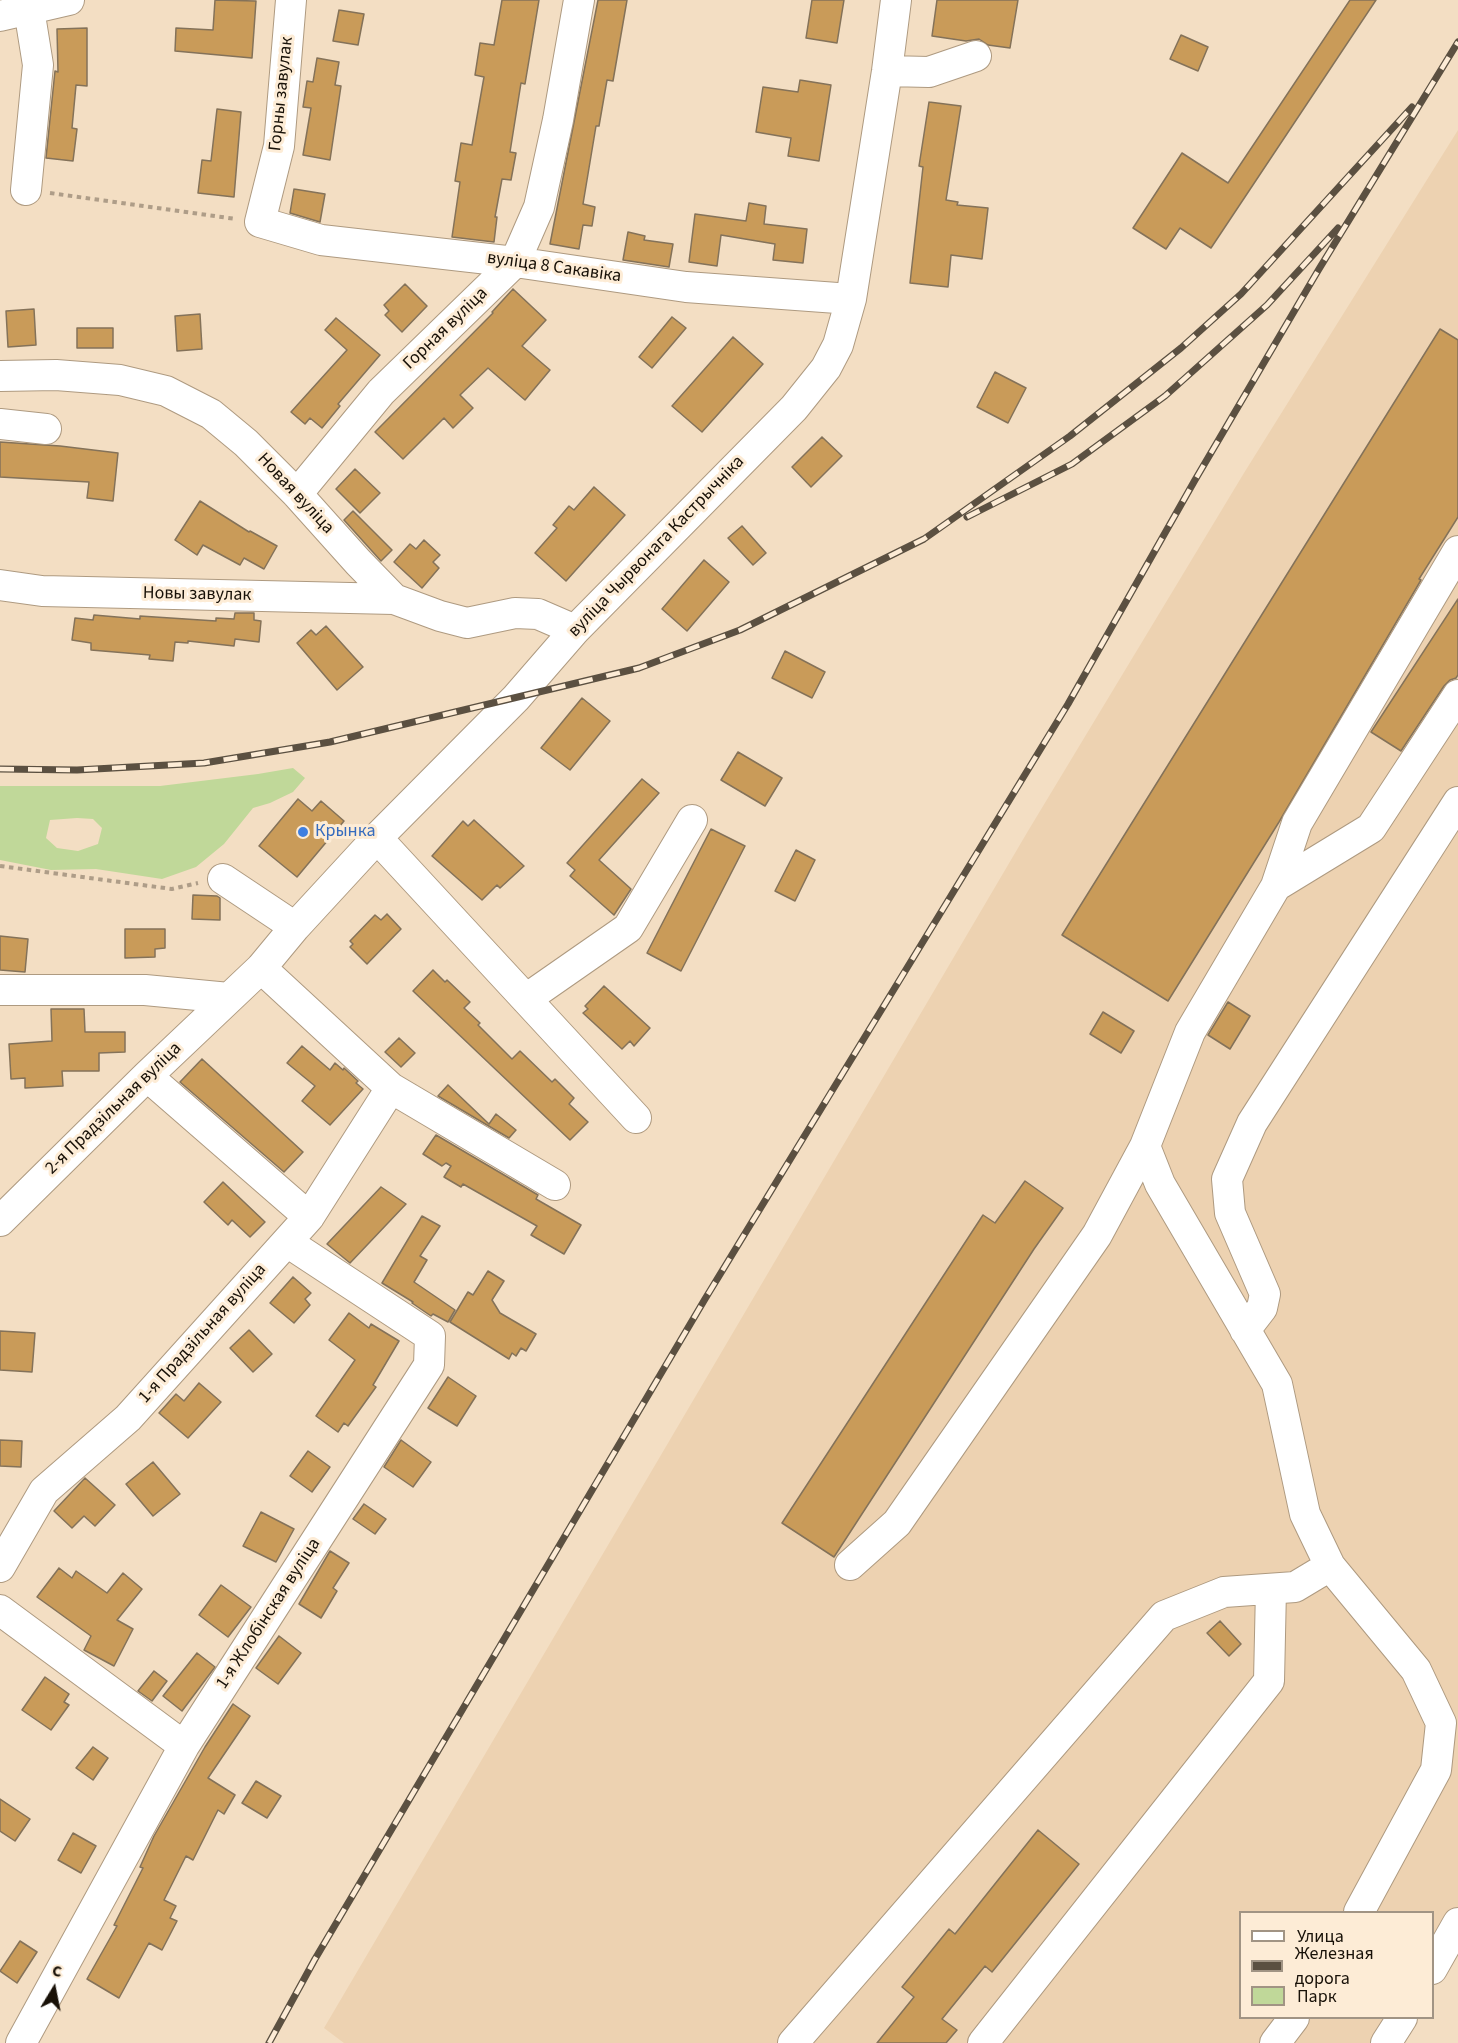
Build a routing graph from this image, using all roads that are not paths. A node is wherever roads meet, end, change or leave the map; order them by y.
1 (69, 0) edge
2 (291, 0) edge
3 (579, 0) edge
4 (896, 0) edge
5 (26, 5) edge
6 (0, 16) edge
7 (976, 56) dead end
8 (887, 71) junction
9 (26, 190) road end
10 (260, 222) joint
11 (514, 262) junction
12 (851, 299) junction
13 (0, 376) edge
14 (0, 424) edge
15 (46, 429) dead end
16 (297, 494) junction
17 (1456, 558) edge
18 (0, 585) edge
19 (394, 598) junction
20 (575, 630) junction
21 (1458, 695) edge
22 (1458, 802) edge
23 (692, 820) dead end
24 (378, 838) junction
25 (223, 879) road end
26 (1276, 886) junction
27 (295, 927) junction
28 (261, 969) junction
29 (0, 990) edge
30 (229, 999) junction
31 (526, 999) junction
32 (147, 1076) junction
33 (392, 1088) junction
34 (636, 1118) dead end
35 (1145, 1146) junction
36 (555, 1185) dead end
37 (309, 1216) junction
38 (0, 1221) edge
39 (287, 1242) junction
40 (1245, 1330) junction
41 (850, 1565) dead end
42 (1330, 1566) junction
43 (0, 1567) edge
44 (1271, 1589) junction
45 (0, 1610) edge
46 (184, 1746) junction
47 (1360, 1911) edge
48 (1458, 1923) edge
49 (1434, 1965) edge
50 (1293, 2019) edge
51 (1401, 2019) edge
52 (21, 2043) edge
53 (793, 2043) edge
54 (983, 2043) edge
55 (1275, 2043) edge
56 (1386, 2043) edge

1 - 5 street
2 - 10 street, Горны завулак
3 - 11 street, Горная вуліца
4 - 8 street, вуліца Чырвонага Кастрычніка
5 - 6 street
5 - 9 street
7 - 8 street
8 - 12 street, вуліца Чырвонага Кастрычніка
10 - 11 street, вуліца 8 Сакавіка
11 - 12 street, вуліца 8 Сакавіка
11 - 16 street, Горная вуліца
12 - 20 street, вуліца Чырвонага Кастрычніка
13 - 16 street, Новая вуліца
14 - 15 street
16 - 19 street, Новая вуліца
17 - 26 street
18 - 19 street, Новы завулак
19 - 20 street, Новая вуліца
20 - 24 street, вуліца Чырвонага Кастрычніка
21 - 26 street
22 - 40 street
23 - 31 street
24 - 27 street, вуліца Чырвонага Кастрычніка
24 - 31 street
25 - 27 street
26 - 35 street
27 - 28 street, вуліца Чырвонага Кастрычніка
28 - 30 street, вуліца Чырвонага Кастрычніка
28 - 33 street
29 - 30 street
30 - 32 street, 2-я Прадзільная вуліца
31 - 34 street
32 - 37 street
32 - 38 street, 2-я Прадзільная вуліца
33 - 36 street
33 - 37 street, 1-я Прадзільная вуліца
35 - 40 street
35 - 41 street
37 - 39 street, 1-я Прадзільная вуліца
39 - 43 street, 1-я Прадзільная вуліца
39 - 46 street, 1-я Жлобінская вуліца
40 - 42 street
42 - 44 street
42 - 47 street
44 - 53 street
44 - 54 street
45 - 46 street
46 - 52 street, 1-я Жлобінская вуліца
48 - 49 street
50 - 55 street
51 - 56 street

